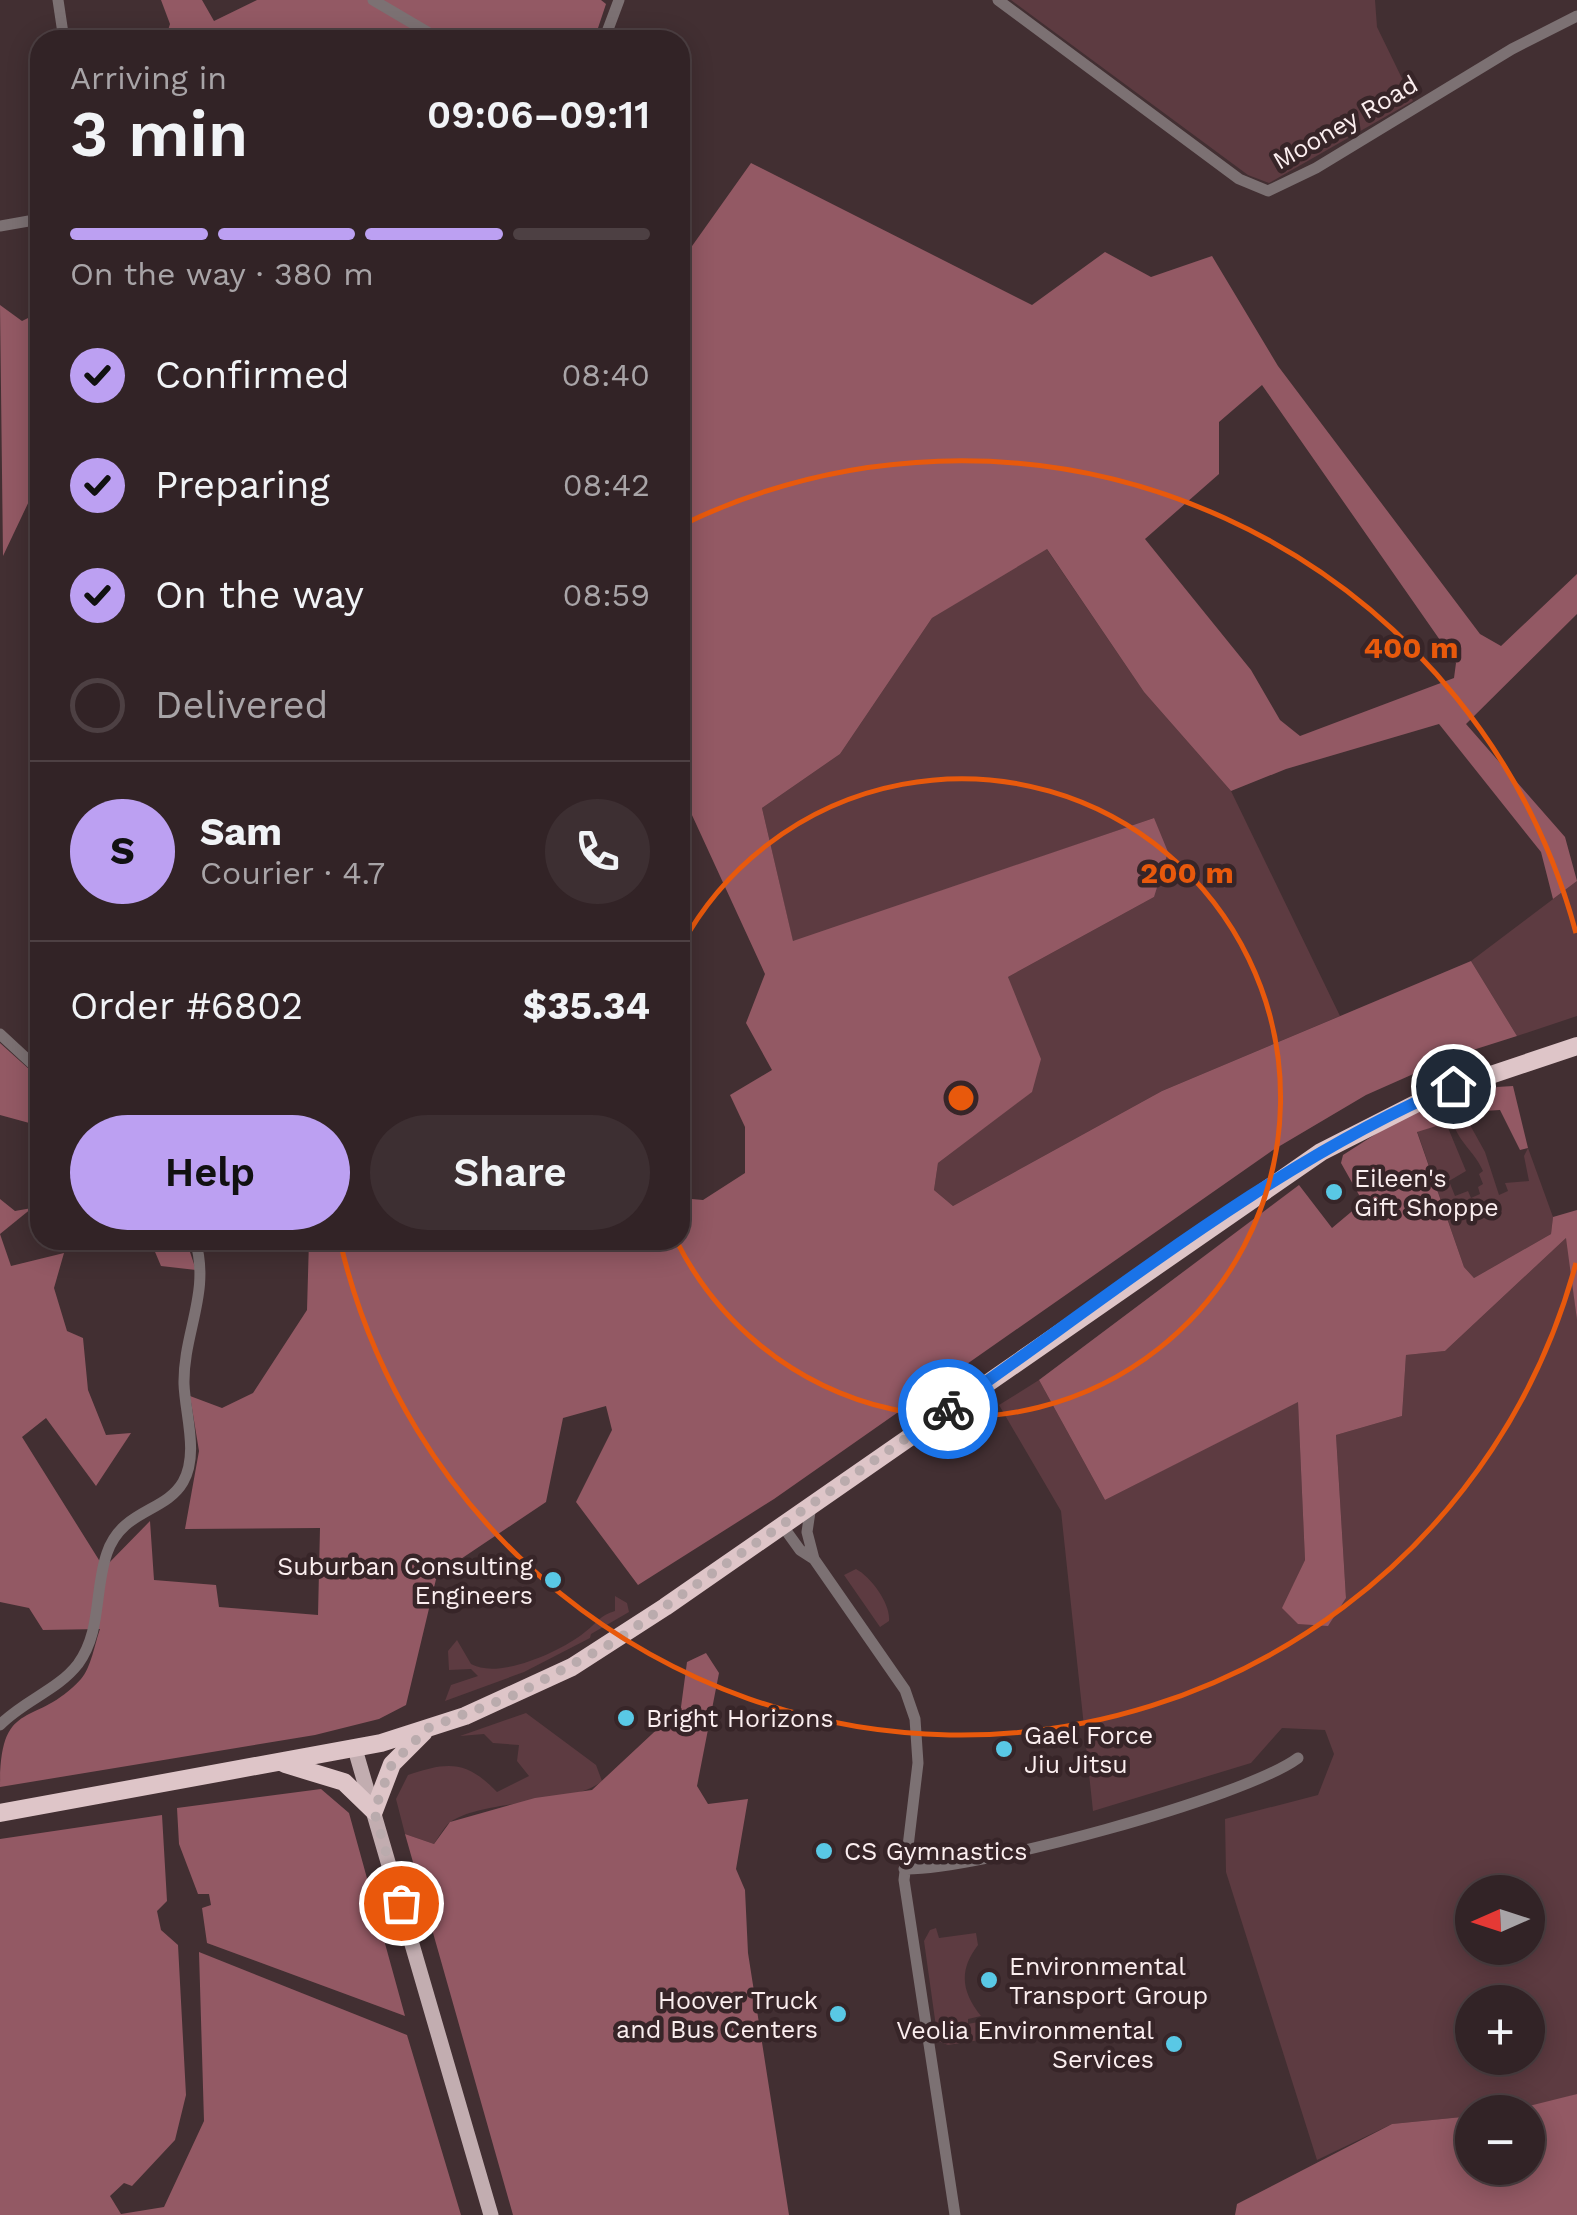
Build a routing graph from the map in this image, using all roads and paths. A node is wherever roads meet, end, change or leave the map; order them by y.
1 (58, 0) edge
2 (373, 0) edge
3 (619, 0) edge
4 (998, 0) edge
5 (1577, 16) edge
6 (62, 30) edge
7 (424, 30) edge
8 (608, 30) edge
9 (30, 221) edge
10 (0, 226) edge
11 (0, 1034) edge
12 (1577, 1046) edge
13 (30, 1061) edge
14 (196, 1250) edge
15 (811, 1505) junction
16 (782, 1525) junction
17 (814, 1559) junction
18 (0, 1725) edge
19 (428, 1728) junction
20 (355, 1749) junction
21 (1298, 1758) dead end
22 (283, 1763) junction
23 (374, 1811) junction
24 (0, 1813) edge
25 (904, 1870) junction
26 (491, 2215) edge
27 (954, 2215) edge

1 - 6 street
2 - 7 street
3 - 8 street
4 - 5 street, Mooney Road
9 - 10 street
11 - 13 street
12 - 15 highway
14 - 18 street
15 - 16 highway
15 - 17 street
16 - 17 street
16 - 19 highway
17 - 25 street
19 - 20 highway
19 - 23 highway
20 - 22 highway
20 - 23 main road
21 - 25 street
22 - 23 highway
22 - 24 highway
23 - 26 main road
25 - 27 street

